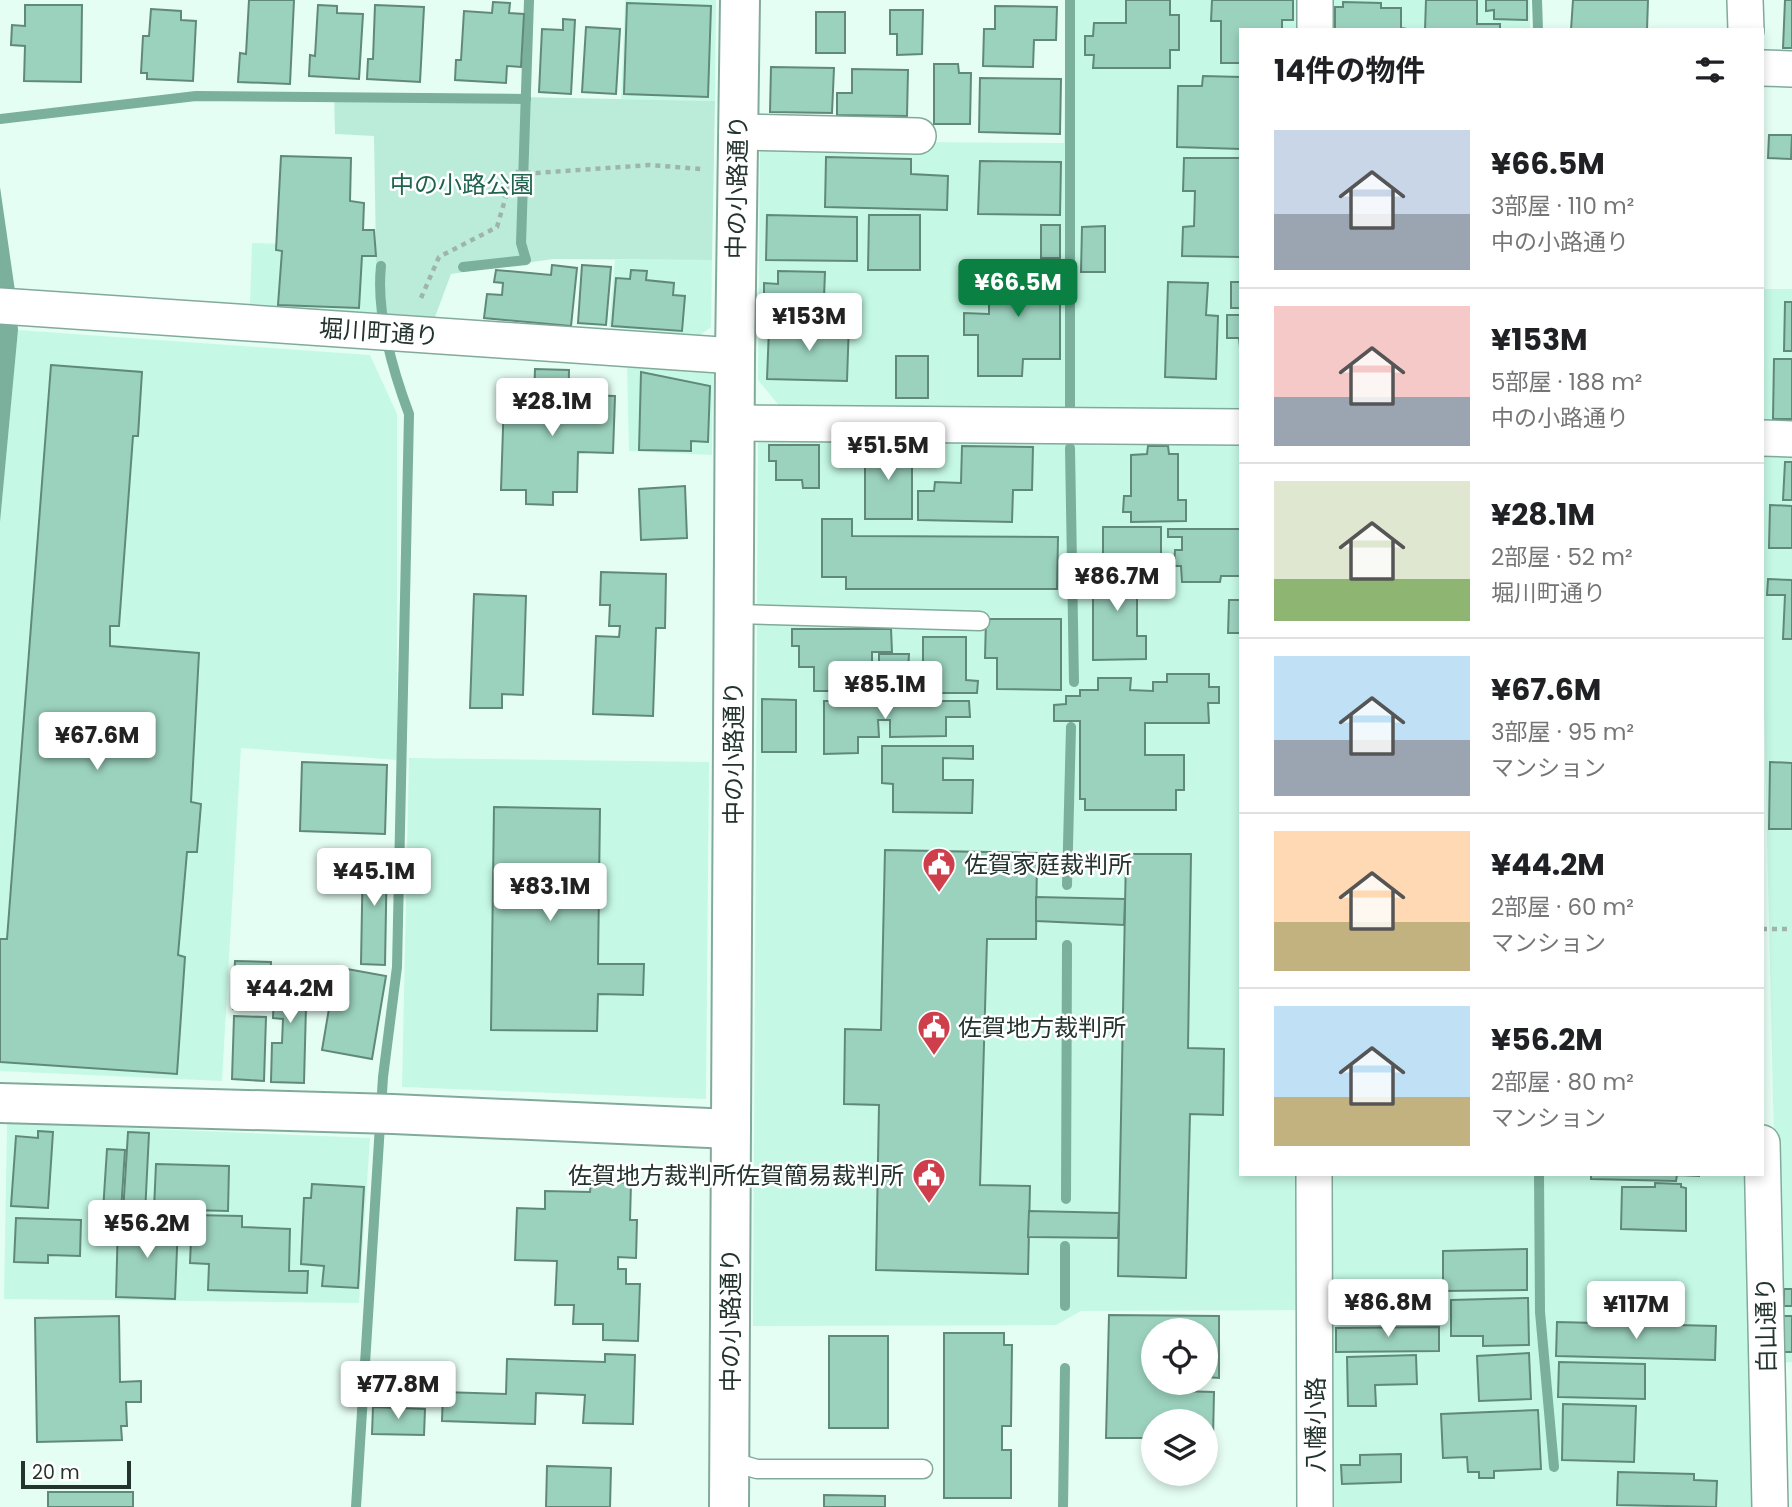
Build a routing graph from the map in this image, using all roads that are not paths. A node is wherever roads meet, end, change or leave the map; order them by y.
1 (740, 0) edge
2 (1315, 0) edge
3 (1745, 0) edge
4 (1315, 28) edge
5 (1746, 28) edge
6 (1764, 68) edge
7 (1792, 69) edge
8 (737, 132) junction
9 (918, 136) dead end
10 (11, 307) edge
11 (735, 356) junction
12 (736, 422) junction
13 (1239, 427) edge
14 (1764, 438) edge
15 (1792, 439) edge
16 (734, 614) junction
17 (980, 621) dead end
18 (0, 1103) edge
19 (731, 1129) junction
20 (1314, 1176) edge
21 (1763, 1176) edge
22 (729, 1461) junction
23 (923, 1469) dead end
24 (729, 1507) edge
25 (1315, 1507) edge
26 (1770, 1507) edge

1 - 8 street, 中の小路通り
2 - 4 street
3 - 5 street
6 - 7 street
8 - 9 street
8 - 11 street, 中の小路通り
10 - 11 street, 堀川町通り
11 - 12 street, 中の小路通り
12 - 13 street
12 - 16 street, 中の小路通り
14 - 15 street
16 - 17 lane
16 - 19 street, 中の小路通り
18 - 19 street
19 - 22 street, 中の小路通り
20 - 25 street, 八幡小路
21 - 26 street, 白山通り
22 - 23 lane
22 - 24 street, 中の小路通り

